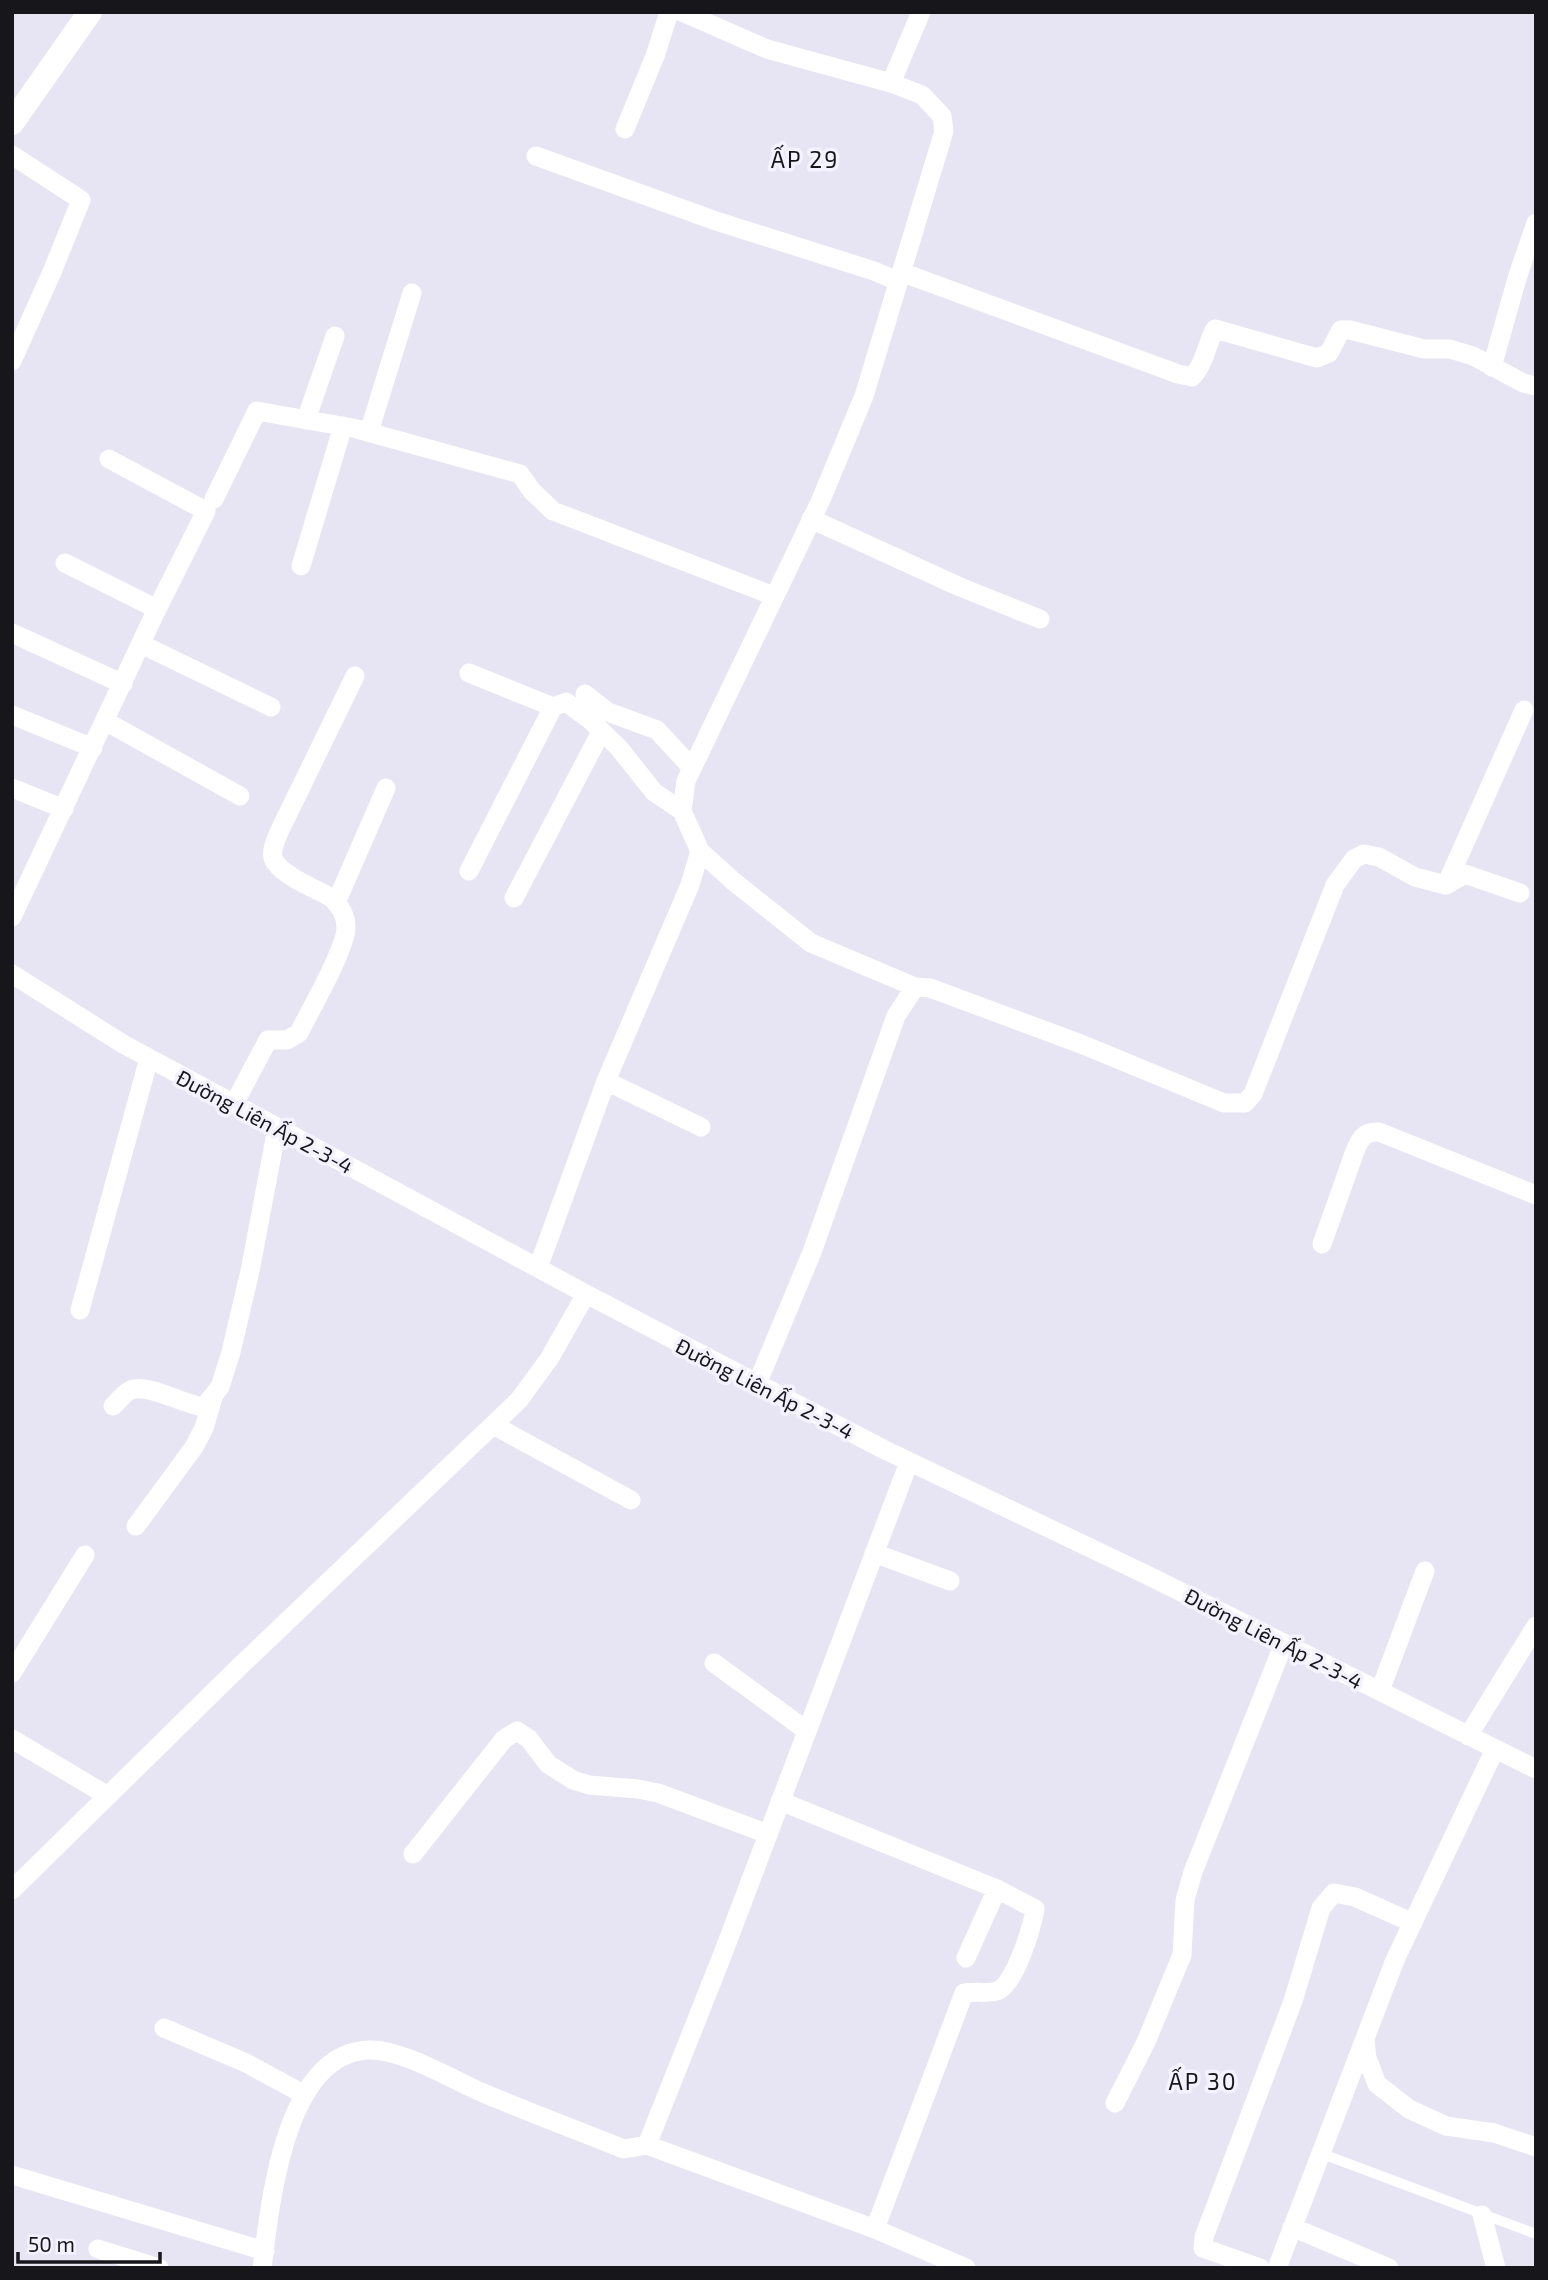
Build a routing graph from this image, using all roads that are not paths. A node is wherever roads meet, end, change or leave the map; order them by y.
1 (90, 12) edge
2 (669, 12) edge
3 (682, 12) edge
4 (921, 12) edge
5 (891, 83) junction
6 (12, 123) edge
7 (625, 129) dead end
8 (12, 155) edge
9 (536, 156) dead end
10 (1536, 223) edge
11 (900, 276) junction
12 (412, 293) dead end
13 (335, 336) dead end
14 (12, 361) edge
15 (1492, 367) junction
16 (1536, 386) edge
17 (306, 420) junction
18 (342, 426) junction
19 (369, 432) junction
20 (110, 459) dead end
21 (214, 499) dead end
22 (811, 519) junction
23 (65, 563) dead end
24 (300, 566) dead end
25 (774, 596) junction
26 (157, 609) junction
27 (1040, 619) dead end
28 (12, 633) edge
29 (141, 644) junction
30 (469, 673) dead end
31 (355, 676) dead end
32 (123, 684) junction
33 (585, 694) dead end
34 (553, 706) junction
35 (271, 708) dead end
36 (1524, 710) dead end
37 (12, 715) edge
38 (105, 721) junction
39 (601, 732) junction
40 (93, 748) junction
41 (692, 768) junction
42 (12, 788) edge
43 (386, 788) dead end
44 (240, 796) dead end
45 (64, 809) junction
46 (682, 811) junction
47 (699, 851) junction
48 (469, 871) dead end
49 (1446, 885) junction
50 (1520, 893) dead end
51 (514, 898) dead end
52 (337, 903) junction
53 (12, 917) edge
54 (12, 974) edge
55 (915, 986) junction
56 (149, 1058) junction
57 (606, 1081) junction
58 (234, 1104) junction
59 (701, 1127) dead end
60 (277, 1128) junction
61 (1536, 1195) edge
62 (1322, 1244) dead end
63 (538, 1268) junction
64 (586, 1294) junction
65 (80, 1310) dead end
66 (757, 1384) junction
67 (213, 1398) junction
68 (113, 1406) dead end
69 (493, 1425) junction
70 (909, 1462) junction
71 (631, 1500) dead end
72 (136, 1526) dead end
73 (874, 1553) junction
74 (85, 1555) dead end
75 (1425, 1571) dead end
76 (950, 1581) dead end
77 (1536, 1626) edge
78 (1284, 1643) junction
79 (714, 1663) dead end
80 (12, 1673) edge
81 (1380, 1691) junction
82 (807, 1731) junction
83 (1468, 1736) junction
84 (12, 1739) edge
85 (1495, 1749) junction
86 (1536, 1769) edge
87 (108, 1796) junction
88 (780, 1801) junction
89 (768, 1834) junction
90 (413, 1854) dead end
91 (997, 1889) junction
92 (12, 1890) edge
93 (1413, 1923) junction
94 (966, 1958) dead end
95 (164, 2028) dead end
96 (1365, 2039) junction
97 (305, 2095) junction
98 (1115, 2104) dead end
99 (647, 2145) junction
100 (1536, 2147) edge
101 (1320, 2153) junction
102 (12, 2175) edge
103 (1482, 2215) junction
104 (1292, 2227) junction
105 (875, 2229) junction
106 (1536, 2234) edge
107 (99, 2249) dead end
108 (264, 2259) edge
109 (159, 2268) edge
110 (966, 2268) edge
111 (1260, 2268) edge
112 (1278, 2268) edge
113 (1389, 2268) edge
114 (1496, 2268) edge

1 - 6 street
2 - 7 street
3 - 5 street
4 - 5 street
5 - 11 street
8 - 14 street
9 - 11 street
10 - 15 street
11 - 15 street
11 - 22 street
12 - 19 street
13 - 17 street
15 - 16 street
17 - 18 street
17 - 21 street
18 - 19 street
18 - 24 street
19 - 25 street
20 - 26 street
22 - 25 street
22 - 27 street
23 - 26 street
25 - 41 street
26 - 29 street
28 - 32 street
29 - 32 street
29 - 35 street
30 - 34 street
31 - 52 street
32 - 38 street
33 - 41 street
34 - 39 street
34 - 48 street
36 - 49 street
37 - 40 street
38 - 40 street
38 - 44 street
39 - 46 street
39 - 51 street
40 - 45 street
41 - 46 street
42 - 45 street
43 - 52 street
45 - 53 street
46 - 47 street
47 - 55 street
47 - 57 street
49 - 50 street
49 - 55 street
52 - 58 street
54 - 56 street, Đường Liên Ấp 2-3-4
55 - 66 street
56 - 58 street, Đường Liên Ấp 2-3-4
56 - 65 street
57 - 59 street
57 - 63 street
58 - 60 street, Đường Liên Ấp 2-3-4
60 - 63 street, Đường Liên Ấp 2-3-4
60 - 67 street
61 - 62 street
63 - 64 street, Đường Liên Ấp 2-3-4
64 - 66 street, Đường Liên Ấp 2-3-4
64 - 69 street
66 - 70 street, Đường Liên Ấp 2-3-4
67 - 68 street
67 - 72 street
69 - 71 street
69 - 87 street
70 - 73 street
70 - 78 street, Đường Liên Ấp 2-3-4
73 - 76 street
73 - 82 street
74 - 80 street
75 - 81 street
77 - 83 street
78 - 81 street, Đường Liên Ấp 2-3-4
78 - 98 street
79 - 82 street
81 - 83 street, Đường Liên Ấp 2-3-4
82 - 88 street
83 - 85 street, Đường Liên Ấp 2-3-4
84 - 87 street
85 - 86 street, Đường Liên Ấp 2-3-4
85 - 93 street
87 - 92 street
88 - 89 street
88 - 91 street
89 - 90 street
89 - 99 street
91 - 94 street
91 - 105 street
93 - 96 street
93 - 111 street
95 - 97 street
96 - 100 street
96 - 101 street
97 - 99 street
97 - 108 street
99 - 105 street
101 - 103 lane
101 - 104 street
102 - 108 street
103 - 106 lane
103 - 114 street
104 - 112 street
104 - 113 street
105 - 110 street
107 - 109 street

